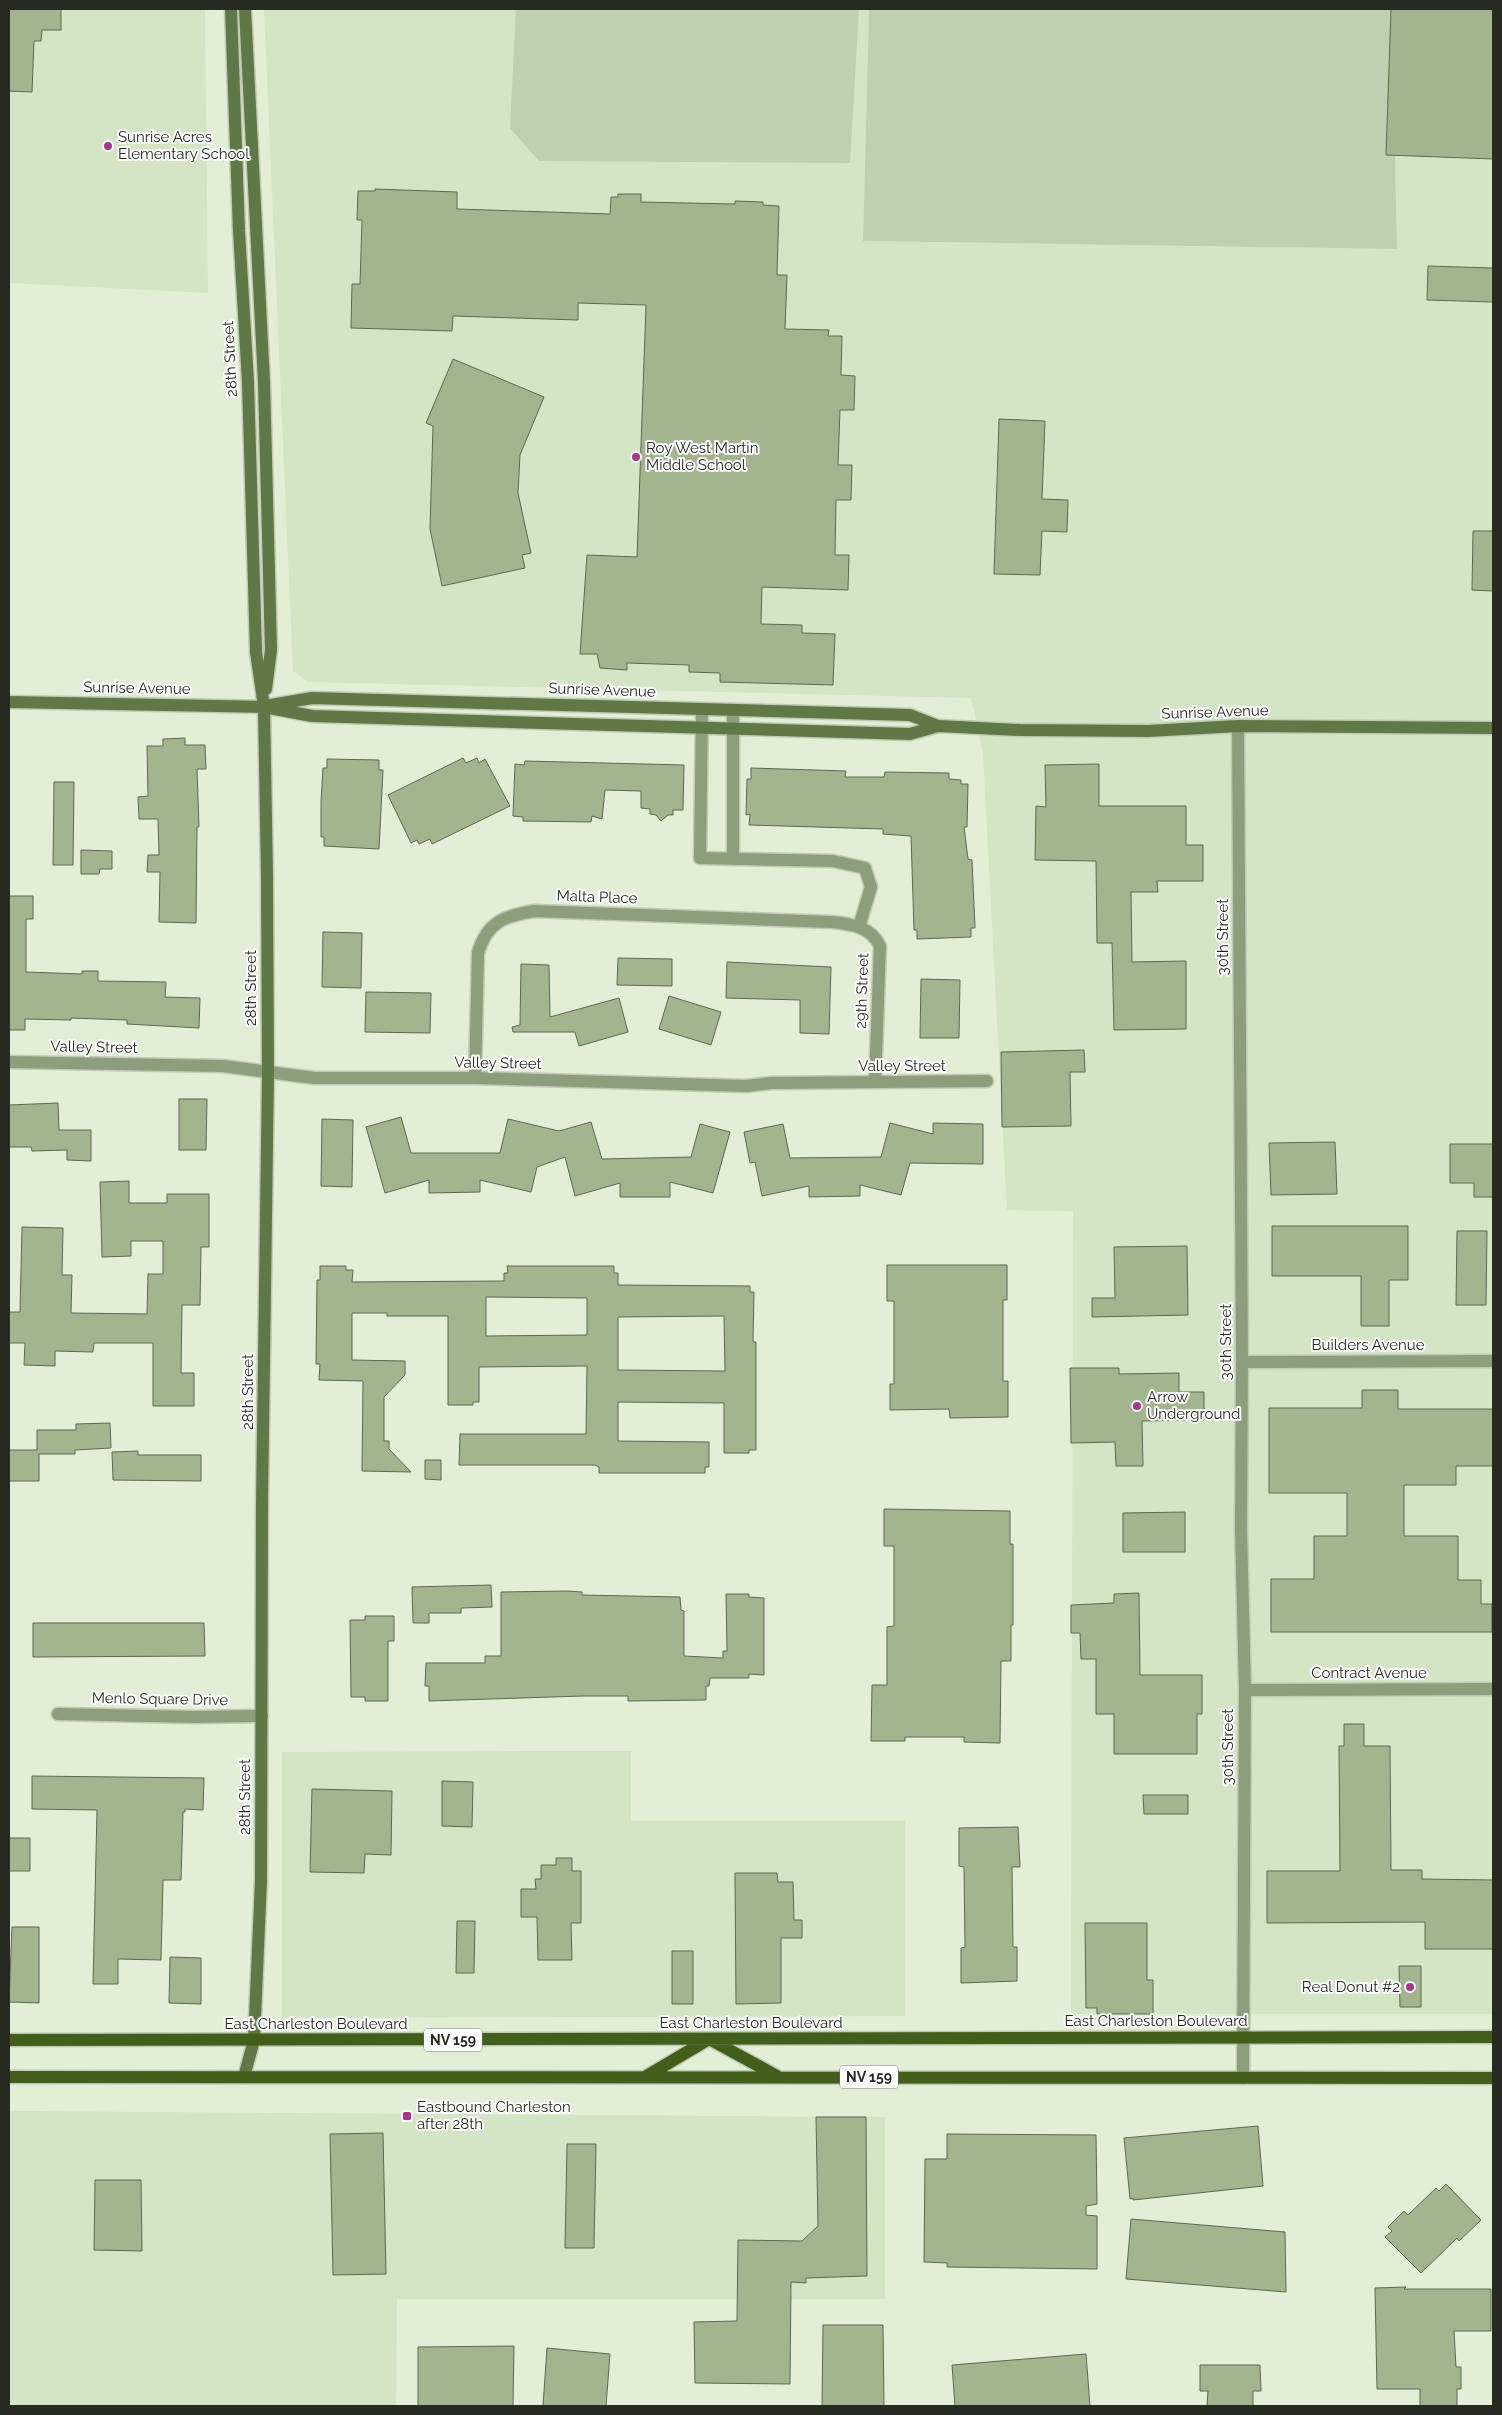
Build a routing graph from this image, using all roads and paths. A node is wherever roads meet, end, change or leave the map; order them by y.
1 (231, 9) edge
2 (244, 9) edge
3 (248, 382) junction
4 (264, 382) junction
5 (9, 702) edge
6 (264, 707) junction
7 (702, 709) junction
8 (733, 710) junction
9 (938, 726) junction
10 (1238, 726) junction
11 (701, 727) junction
12 (1493, 728) edge
13 (733, 729) junction
14 (733, 859) junction
15 (859, 926) junction
16 (9, 1062) edge
17 (268, 1073) junction
18 (475, 1078) junction
19 (875, 1082) junction
20 (987, 1082) dead end
21 (1493, 1361) edge
22 (1242, 1362) junction
23 (1493, 1689) edge
24 (1245, 1690) junction
25 (58, 1714) dead end
26 (262, 1716) junction
27 (1243, 2037) junction
28 (1493, 2037) edge
29 (709, 2039) junction
30 (9, 2040) edge
31 (254, 2040) junction
32 (9, 2077) edge
33 (244, 2077) junction
34 (644, 2077) junction
35 (780, 2077) junction
36 (1243, 2078) junction
37 (1493, 2078) edge

1 - 3 street, 28th Street
2 - 4 street, 28th Street
3 - 4 street
3 - 6 street, 28th Street
4 - 6 street, 28th Street
5 - 6 street, Sunrise Avenue
6 - 7 street, Sunrise Avenue
6 - 11 street, Sunrise Avenue
6 - 17 street, 28th Street
7 - 8 street, Sunrise Avenue
7 - 11 street
8 - 9 street, Sunrise Avenue
8 - 13 street
9 - 10 street, Sunrise Avenue
9 - 13 street, Sunrise Avenue
10 - 12 street, Sunrise Avenue
10 - 22 street, 30th Street
11 - 13 street, Sunrise Avenue
11 - 14 street
13 - 14 street
14 - 15 street
15 - 18 street, Malta Place
15 - 19 street, 29th Street
16 - 17 street, Valley Street
17 - 18 street, Valley Street
17 - 26 street, 28th Street
18 - 19 street, Valley Street
19 - 20 street, Valley Street
21 - 22 street, Builders Avenue
22 - 24 street, 30th Street
23 - 24 street, Contract Avenue
24 - 27 street, 30th Street
25 - 26 street, Menlo Square Drive
26 - 31 street, 28th Street
27 - 28 main road, East Charleston Boulevard / NV 159
27 - 29 main road, East Charleston Boulevard / NV 159
27 - 36 street, 30th Street
29 - 31 main road, East Charleston Boulevard / NV 159
29 - 34 main road
29 - 35 main road
30 - 31 main road, East Charleston Boulevard / NV 159
31 - 33 street, 28th Street
32 - 33 main road, NV 159
33 - 34 main road, NV 159
34 - 35 main road, NV 159
35 - 36 main road, NV 159
36 - 37 main road, NV 159

